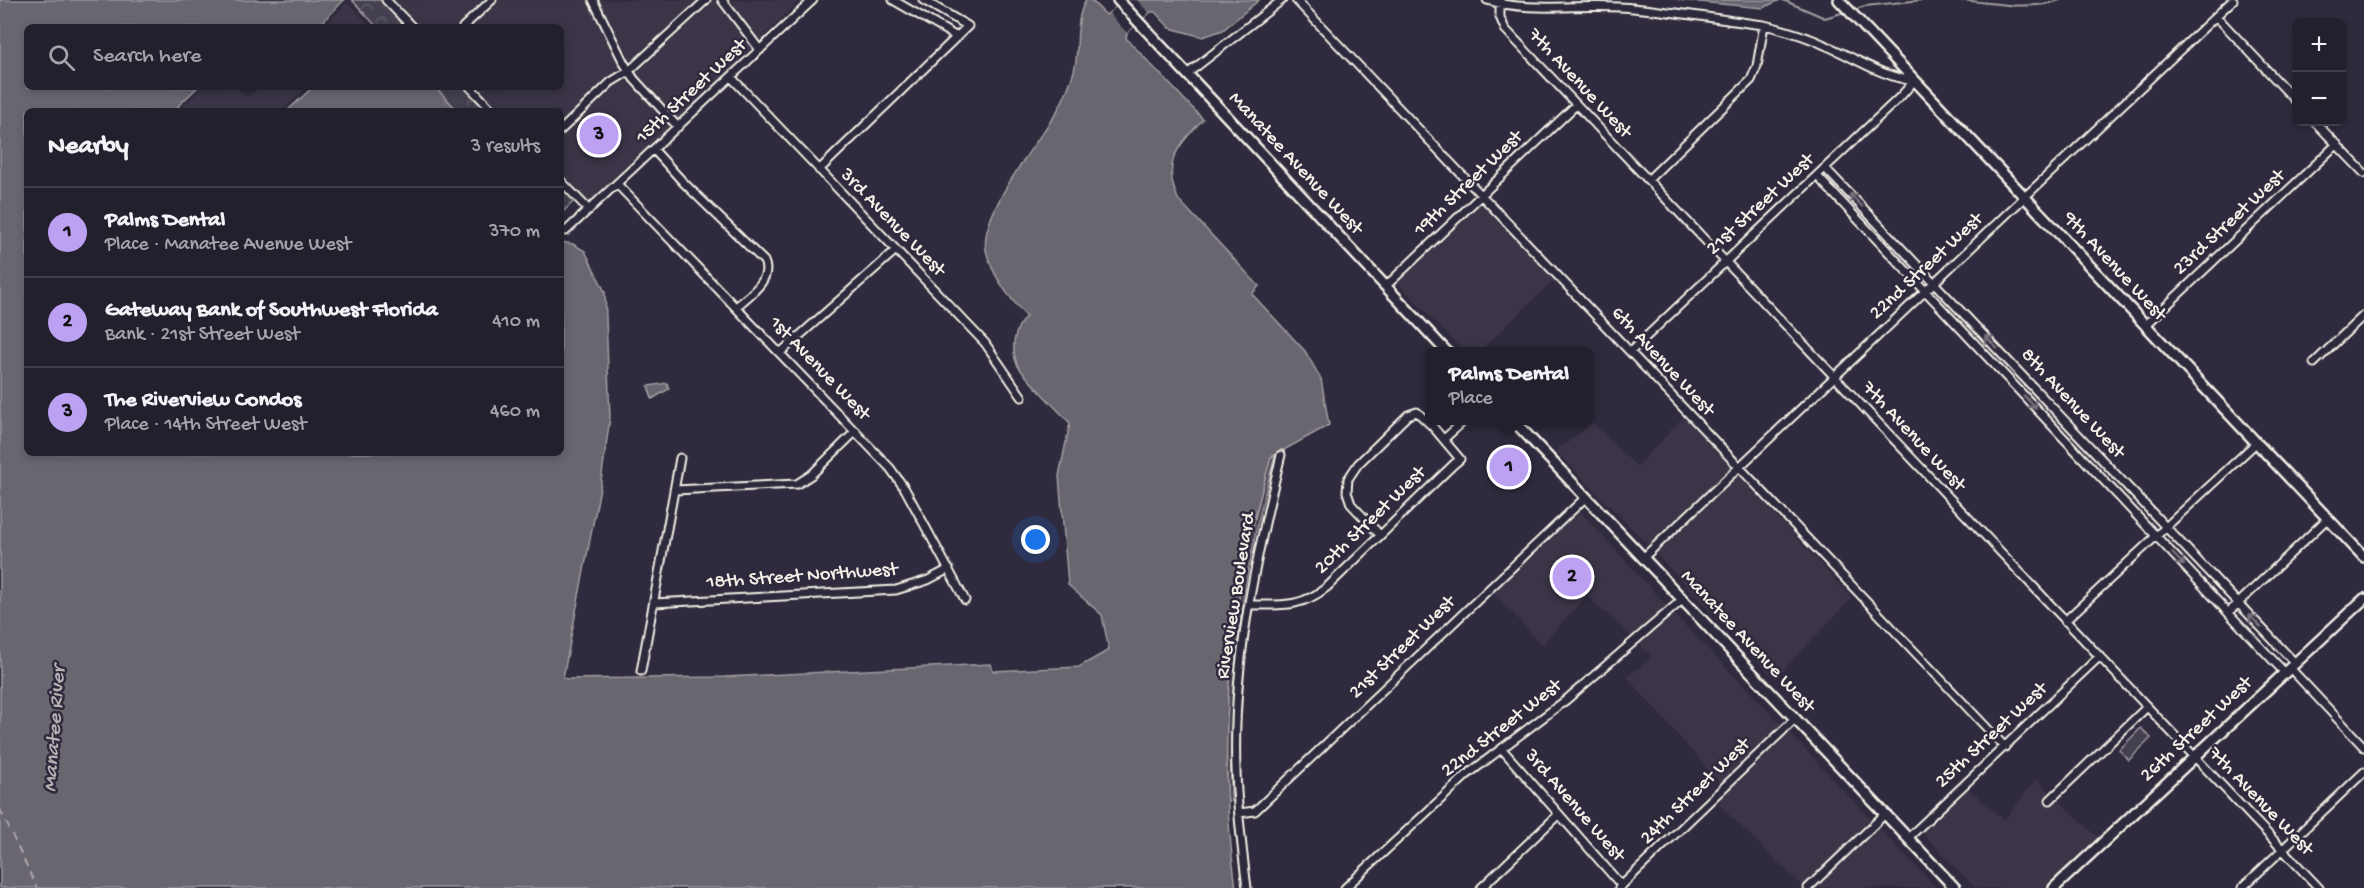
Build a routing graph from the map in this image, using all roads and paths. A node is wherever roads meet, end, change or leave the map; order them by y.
1 (386, 0) edge
2 (492, 0) edge
3 (593, 0) edge
4 (706, 0) edge
5 (722, 0) edge
6 (813, 0) edge
7 (893, 0) edge
8 (923, 0) edge
9 (1118, 0) edge
10 (1282, 0) edge
11 (1296, 0) edge
12 (1487, 0) edge
13 (2233, 0) edge
14 (1500, 2) edge
15 (1842, 4) edge
16 (2216, 16) junction
17 (409, 24) edge
18 (466, 24) edge
19 (1764, 25) junction
20 (960, 35) junction
21 (760, 50) junction
22 (629, 71) junction
23 (1187, 74) junction
24 (731, 77) junction
25 (1914, 81) junction
26 (473, 90) edge
27 (2292, 97) edge
28 (1576, 105) junction
29 (490, 108) edge
30 (2319, 126) edge
31 (564, 127) edge
32 (678, 127) junction
33 (2337, 144) junction
34 (654, 150) junction
35 (1825, 168) junction
36 (819, 170) junction
37 (2364, 173) edge
38 (1817, 176) junction
39 (1648, 180) junction
40 (617, 184) junction
41 (564, 185) edge
42 (1481, 196) junction
43 (2024, 198) junction
44 (589, 210) junction
45 (566, 231) dead end
46 (897, 250) junction
47 (1724, 261) junction
48 (1935, 283) junction
49 (1386, 286) junction
50 (1925, 291) junction
51 (736, 307) junction
52 (2364, 315) edge
53 (2145, 326) junction
54 (1444, 347) edge
55 (1630, 352) junction
56 (780, 353) junction
57 (2314, 363) dead end
58 (1834, 377) junction
59 (1022, 397) dead end
60 (1425, 418) edge
61 (1431, 425) edge
62 (1459, 425) edge
63 (1518, 425) edge
64 (856, 431) junction
65 (1444, 439) junction
66 (2256, 443) junction
67 (1281, 455) dead end
68 (680, 458) dead end
69 (1739, 467) junction
70 (675, 490) junction
71 (1585, 498) junction
72 (2327, 519) junction
73 (2166, 528) junction
74 (1380, 536) junction
75 (2157, 536) junction
76 (2364, 557) edge
77 (1643, 558) junction
78 (949, 569) junction
79 (2364, 598) edge
80 (965, 600) dead end
81 (1682, 600) junction
82 (654, 603) junction
83 (2238, 604) junction
84 (1250, 605) junction
85 (2229, 612) junction
86 (2065, 621) junction
87 (2099, 657) junction
88 (2290, 668) junction
89 (641, 670) dead end
90 (2146, 708) junction
91 (1795, 719) junction
92 (2005, 747) junction
93 (2364, 747) edge
94 (1502, 749) junction
95 (2195, 758) junction
96 (2364, 772) edge
97 (2050, 800) dead end
98 (1239, 813) junction
99 (1559, 814) junction
100 (1885, 814) junction
101 (1908, 838) junction
102 (2282, 850) junction
103 (1620, 887) edge
104 (1247, 888) edge
105 (1345, 888) edge
106 (1481, 888) edge
107 (1808, 888) edge
108 (1955, 888) edge
109 (2054, 888) edge
110 (2242, 888) edge
111 (2319, 888) edge

1 - 17 street
2 - 18 street
3 - 22 street
4 - 22 street
5 - 21 street
6 - 21 street, 15th Street West
7 - 20 street
8 - 20 street
9 - 23 street, Manatee Avenue West
10 - 23 street
11 - 42 street, 6th Avenue West
12 - 14 street
13 - 16 street, 22nd Street West
14 - 19 street
14 - 28 street, 7th Avenue West
15 - 25 street, 9th Avenue West
16 - 27 street
16 - 43 street, 22nd Street West
19 - 25 street
19 - 39 street
20 - 36 street
21 - 24 street, 15th Street West
22 - 31 street
22 - 32 street
23 - 49 street, Manatee Avenue West
24 - 32 street, 15th Street West
24 - 36 street, 3rd Avenue West
25 - 35 street, 21st Street West
25 - 43 street, 9th Avenue West
26 - 29 street
28 - 39 street, 7th Avenue West
28 - 42 street, 19th Street West
30 - 33 street
32 - 34 street, 15th Street West
33 - 37 street
33 - 53 street, 23rd Street West
34 - 40 street, 15th Street West
34 - 51 street
35 - 38 street, 21st Street West
48 -> 35 street, 8th Avenue West
36 - 46 street, 3rd Avenue West
38 - 47 street, 21st Street West
38 - 50 street, 8th Avenue West
39 - 47 street, 7th Avenue West
40 - 44 street, 15th Street West
40 - 51 street, 1st Avenue West
41 - 44 street
42 - 49 street, 19th Street West
42 - 55 street, 6th Avenue West
43 - 48 street, 22nd Street West
43 - 53 street, 9th Avenue West
44 - 45 street, 15th Street West
46 - 56 street
46 - 59 street, 3rd Avenue West
47 - 55 street, 21st Street West
47 - 58 street, 7th Avenue West
48 - 50 street, 22nd Street West
73 -> 48 street, 8th Avenue West
49 - 54 street, Manatee Avenue West
50 - 58 street, 22nd Street West
50 -> 75 street, 8th Avenue West
51 - 56 street, 1st Avenue West
52 - 57 street
53 - 66 street, 9th Avenue West
55 - 69 street, 6th Avenue West
56 - 64 street, 1st Avenue West
58 - 69 street, 22nd Street West
58 - 86 street, 7th Avenue West
60 - 74 street
61 - 65 street
62 - 65 street
63 - 71 street, Manatee Avenue West
64 - 70 street
64 - 78 street, 1st Avenue West
65 - 74 street, 20th Street West
66 - 72 street, 9th Avenue West
66 - 73 street
67 - 84 street, Riverview Boulevard
68 - 70 street
69 - 77 street, 22nd Street West
69 - 92 street, 6th Avenue West
70 - 82 street
71 - 77 street, Manatee Avenue West
71 - 98 street, 21st Street West
72 - 76 street, 9th Avenue West
72 - 83 street
73 - 75 street
73 - 83 street, 8th Avenue West
74 - 84 street, 20th Street West
75 -> 85 street, 8th Avenue West
75 - 86 street
77 - 81 street, Manatee Avenue West
78 - 80 street, 1st Avenue West
78 - 82 street, 18th Street Northwest
79 - 88 street, 26th Street West
81 - 91 street, Manatee Avenue West
81 - 94 street, 22nd Street West
82 - 89 street
83 - 85 street
88 -> 83 street, 8th Avenue West
84 - 98 street, Riverview Boulevard
85 - 88 street, 8th Avenue West
86 - 87 street, 7th Avenue West
87 - 90 street, 7th Avenue West
87 - 92 street, 25th Street West
88 - 93 street, 8th Avenue West
88 - 95 street, 26th Street West
90 - 95 street, 7th Avenue West
90 - 97 street
91 - 100 street, Manatee Avenue West
91 - 103 street, 24th Street West
92 - 101 street, 25th Street West
94 - 99 street, 3rd Avenue West
94 - 105 street, 22nd Street West
95 - 102 street, 7th Avenue West
95 - 109 street, 26th Street West
96 - 102 street
98 - 104 street, Riverview Boulevard
99 - 103 street, 3rd Avenue West
99 - 106 street
100 - 101 street, Manatee Avenue West
100 - 107 street
101 - 108 street, Manatee Avenue West
102 - 110 street
102 - 111 street, 7th Avenue West

